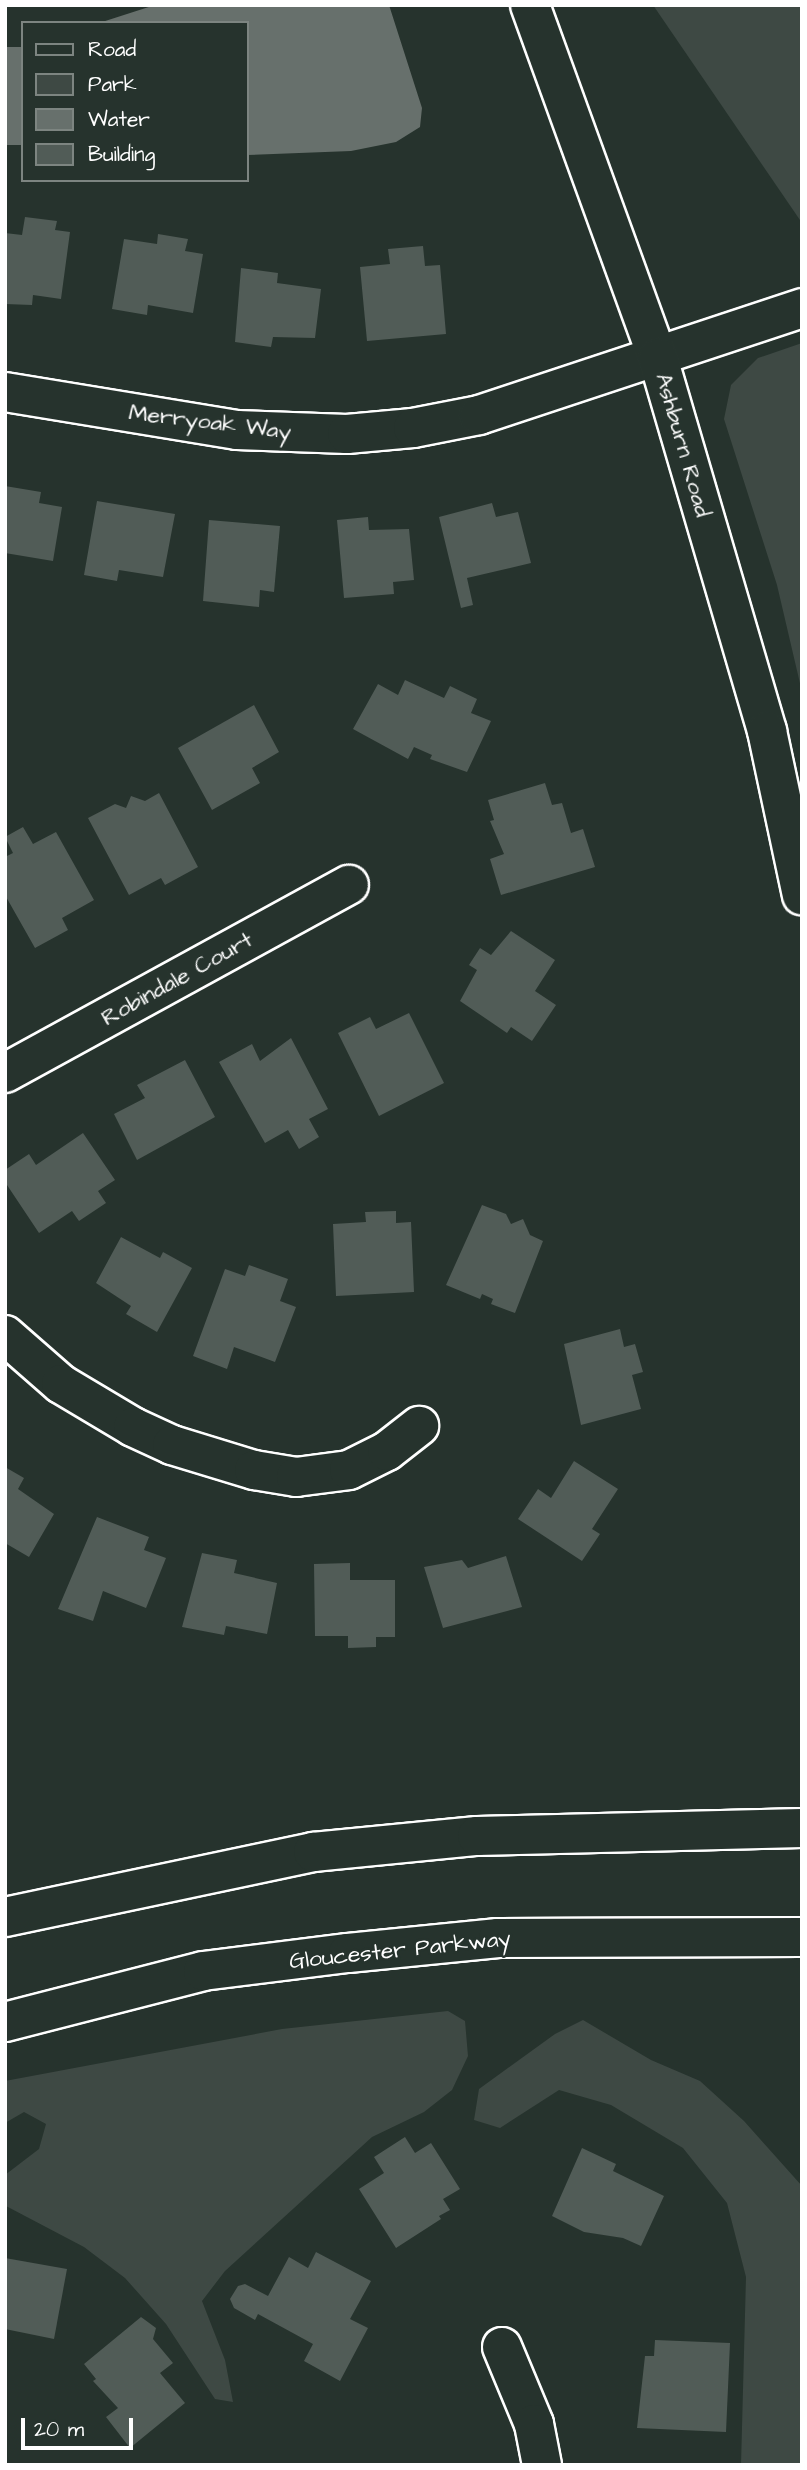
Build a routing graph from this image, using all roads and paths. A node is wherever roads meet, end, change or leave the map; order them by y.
1 (530, 5) edge
2 (802, 308) edge
3 (658, 358) junction
4 (5, 392) edge
5 (349, 885) dead end
6 (802, 895) edge
7 (5, 1073) edge
8 (5, 1335) edge
9 (419, 1426) dead end
10 (802, 1828) edge
11 (5, 1917) edge
12 (802, 1937) edge
13 (5, 2022) edge
14 (502, 2347) dead end
15 (542, 2465) edge

1 - 3 street, Ashburn Road
2 - 3 street, Merryoak Way
3 - 4 street, Merryoak Way
3 - 6 street, Ashburn Road
5 - 7 street, Robindale Court
8 - 9 street
10 - 11 street
12 - 13 street, Gloucester Parkway
14 - 15 street

